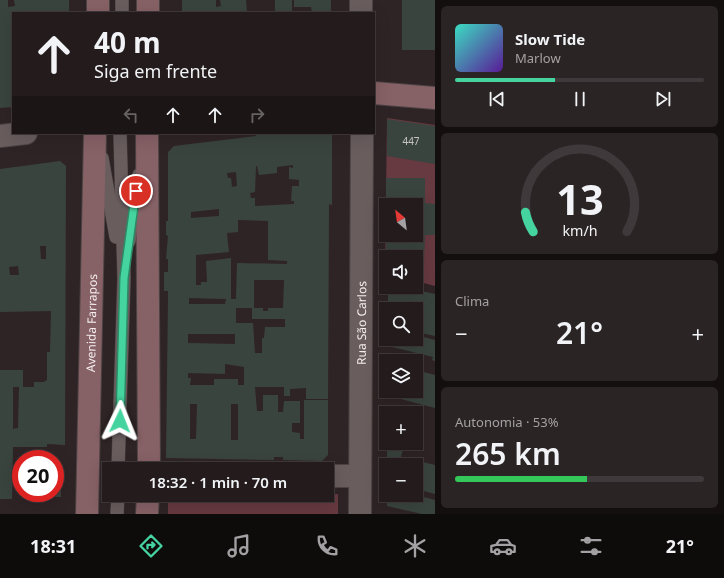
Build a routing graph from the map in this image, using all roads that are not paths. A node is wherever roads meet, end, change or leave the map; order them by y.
1 (98, 0) edge
2 (122, 0) edge
3 (148, 0) edge
4 (361, 0) edge
5 (98, 12) edge
6 (122, 12) edge
7 (148, 12) edge
8 (361, 12) edge
9 (375, 93) edge
10 (435, 98) edge
11 (17, 134) edge
12 (96, 134) edge
13 (96, 134) edge
14 (120, 134) edge
15 (146, 134) edge
16 (146, 134) edge
17 (362, 134) edge
18 (0, 136) edge
19 (124, 278) junction
20 (118, 462) edge
21 (149, 462) edge
22 (334, 476) edge
23 (359, 476) junction
24 (118, 502) edge
25 (148, 502) edge
26 (87, 514) edge
27 (117, 514) edge
28 (147, 514) edge
29 (360, 514) edge

1 - 5 main road
2 - 6 lane
3 - 7 main road
4 - 8 street
9 - 10 main road
11 - 18 street
12 - 19 lane
13 - 26 main road, Avenida Farrapos
14 - 19 lane
15 - 19 lane
16 - 21 main road
17 - 23 street, Rua São Carlos
19 - 20 lane
22 - 23 street
23 - 29 street, Rua São Carlos
24 - 27 lane
25 - 28 main road

